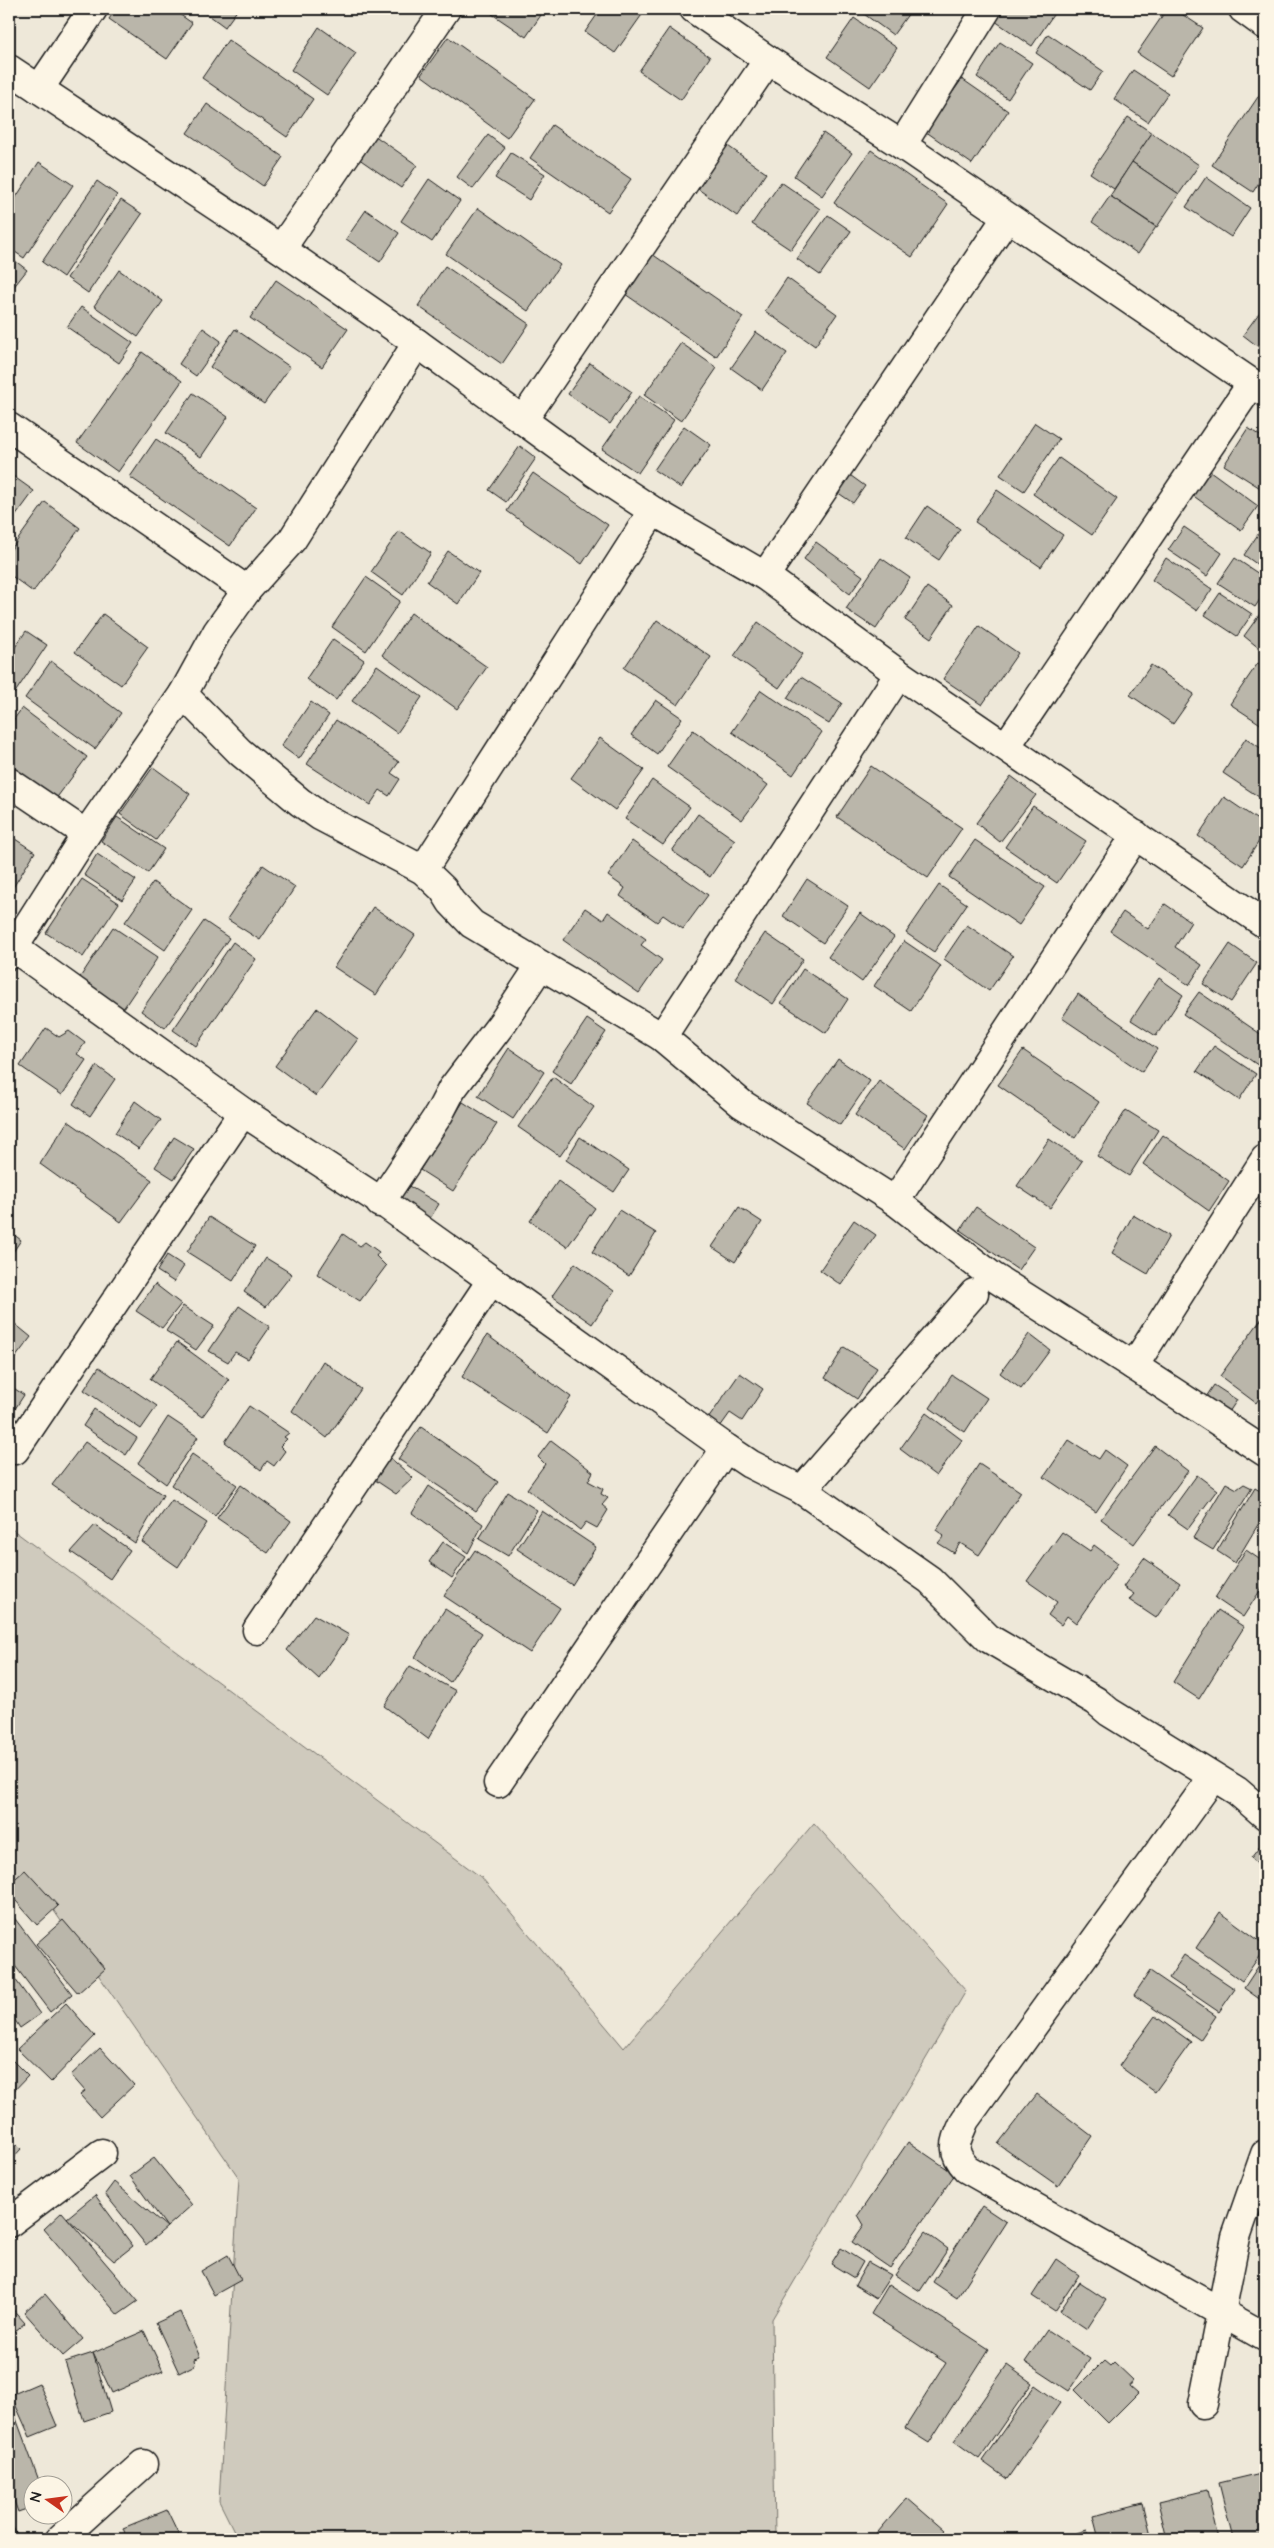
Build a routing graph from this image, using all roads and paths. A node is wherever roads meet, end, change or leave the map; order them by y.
1 (93, 9) edge
2 (446, 9) edge
3 (694, 9) edge
4 (986, 9) edge
5 (1243, 9) edge
6 (1265, 25) edge
7 (768, 60) junction
8 (9, 69) edge
9 (39, 89) junction
10 (902, 145) junction
11 (1007, 217) junction
12 (281, 249) junction
13 (417, 343) junction
14 (1259, 387) edge
15 (523, 420) junction
16 (9, 427) edge
17 (654, 511) junction
18 (765, 576) junction
19 (247, 590) junction
20 (899, 674) junction
21 (183, 694) junction
22 (1007, 745) junction
23 (9, 782) edge
24 (86, 834) junction
25 (1136, 835) junction
26 (423, 870) junction
27 (1261, 912) edge
28 (12, 951) edge
29 (540, 966) junction
30 (662, 1037) junction
31 (243, 1112) junction
32 (1265, 1158) edge
33 (895, 1201) junction
34 (380, 1203) junction
35 (491, 1281) junction
36 (974, 1293) dead end
37 (1134, 1366) junction
38 (726, 1448) junction
39 (15, 1450) dead end
40 (1265, 1452) edge
41 (802, 1490) junction
42 (257, 1630) dead end
43 (1213, 1777) junction
44 (498, 1783) dead end
45 (1265, 1815) edge
46 (102, 2153) dead end
47 (1265, 2154) edge
48 (9, 2223) edge
49 (1221, 2312) junction
50 (1265, 2337) edge
51 (1203, 2404) dead end
52 (142, 2464) dead end
53 (60, 2539) edge

1 - 9 street
2 - 12 street
3 - 7 street
4 - 10 street
5 - 6 street
7 - 10 street
7 - 15 street
8 - 9 street
9 - 12 street
10 - 11 street
11 - 14 street
11 - 18 street
12 - 13 street
13 - 15 street
13 - 19 street
14 - 22 street
15 - 17 street
16 - 19 street
17 - 18 street
17 - 26 street
18 - 20 street
19 - 21 street
20 - 22 street
20 - 30 street
21 - 24 street
21 - 26 street
22 - 25 street
23 - 24 street
24 - 28 street
25 - 27 street
25 - 33 street
26 - 29 street
28 - 31 street
29 - 30 street
29 - 34 street
30 - 33 street
31 - 34 street
31 - 39 street
32 - 37 street
33 - 37 street
34 - 35 street
35 - 38 street
35 - 42 street
36 - 41 street
37 - 40 street
38 - 41 street
38 - 44 street
41 - 43 street
43 - 45 street
43 - 49 street
46 - 48 street
47 - 49 street
49 - 50 street
49 - 51 street
52 - 53 street

